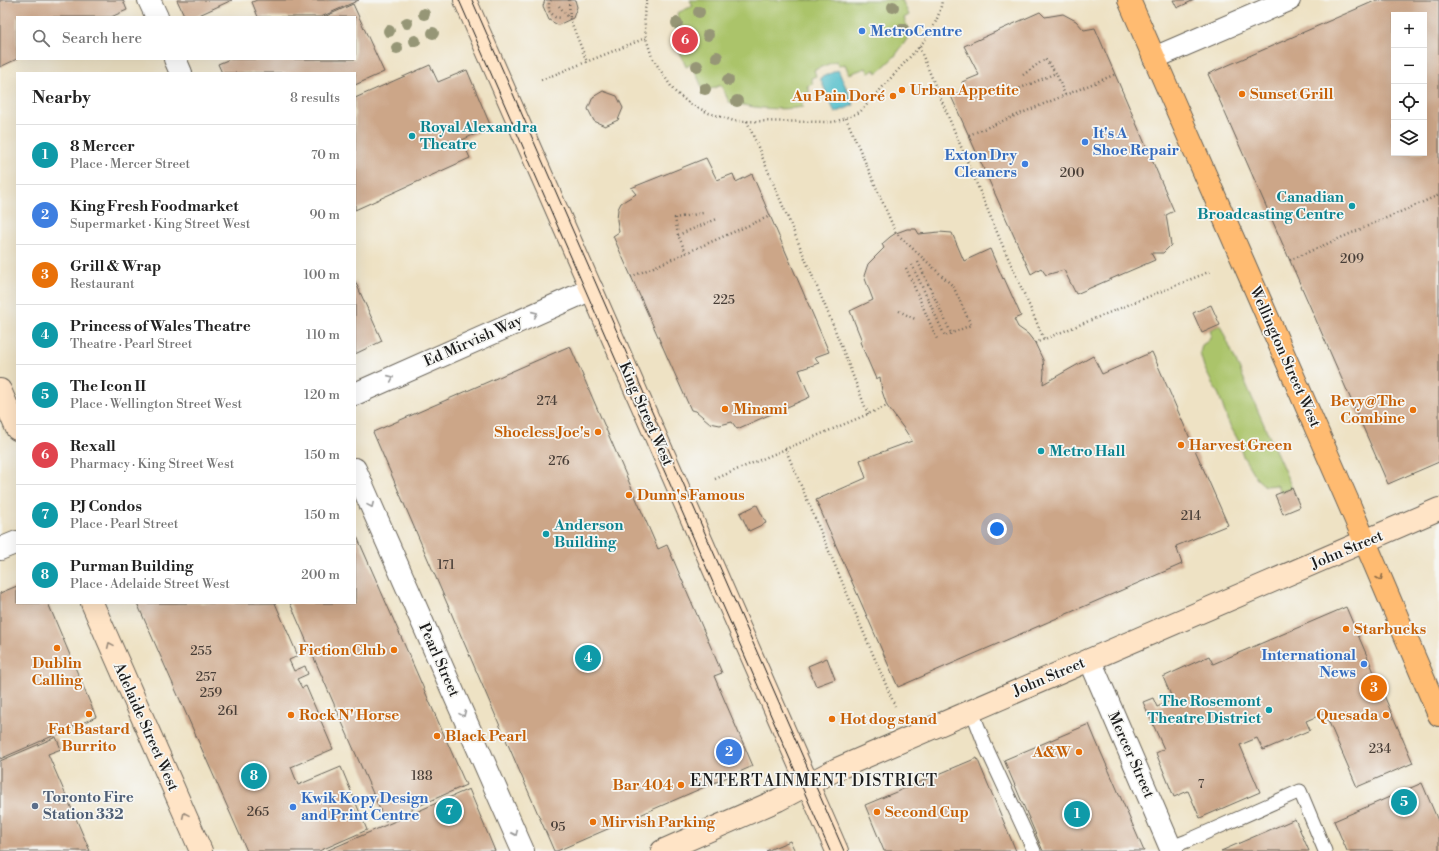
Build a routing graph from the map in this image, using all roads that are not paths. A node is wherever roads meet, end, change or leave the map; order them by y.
1 (149, 0) edge
2 (465, 0) edge
3 (1129, 0) edge
4 (1289, 0) edge
5 (157, 16) edge
6 (1154, 58) junction
7 (175, 60) edge
8 (181, 72) edge
9 (592, 289) junction
10 (0, 390) edge
11 (356, 394) edge
12 (16, 427) edge
13 (356, 471) edge
14 (1439, 509) edge
15 (16, 542) edge
16 (1365, 542) junction
17 (0, 549) edge
18 (92, 604) edge
19 (1090, 660) junction
20 (972, 711) junction
21 (1439, 715) edge
22 (808, 785) junction
23 (1172, 849) edge
24 (201, 851) edge
25 (523, 851) edge
26 (662, 851) edge
27 (837, 851) edge
28 (1034, 851) edge
29 (1325, 851) edge

1 - 5 street
2 - 9 main road, King Street West
3 - 6 main road, Wellington Street West
4 - 6 street
6 - 16 main road, Wellington Street West
7 - 8 street
11 -> 9 street, Ed Mirvish Way
9 - 22 main road, King Street West
10 - 12 main road
13 -> 25 street, Pearl Street
14 - 16 main road, John Street
15 - 17 street
16 - 19 main road, John Street
16 -> 21 main road, Wellington Street West
24 -> 18 main road, Adelaide Street West
19 - 20 main road, John Street
19 - 23 street, Mercer Street
20 - 22 main road, John Street
20 - 28 lane
22 - 26 main road, John Street
22 - 27 main road, King Street West
23 - 29 lane

